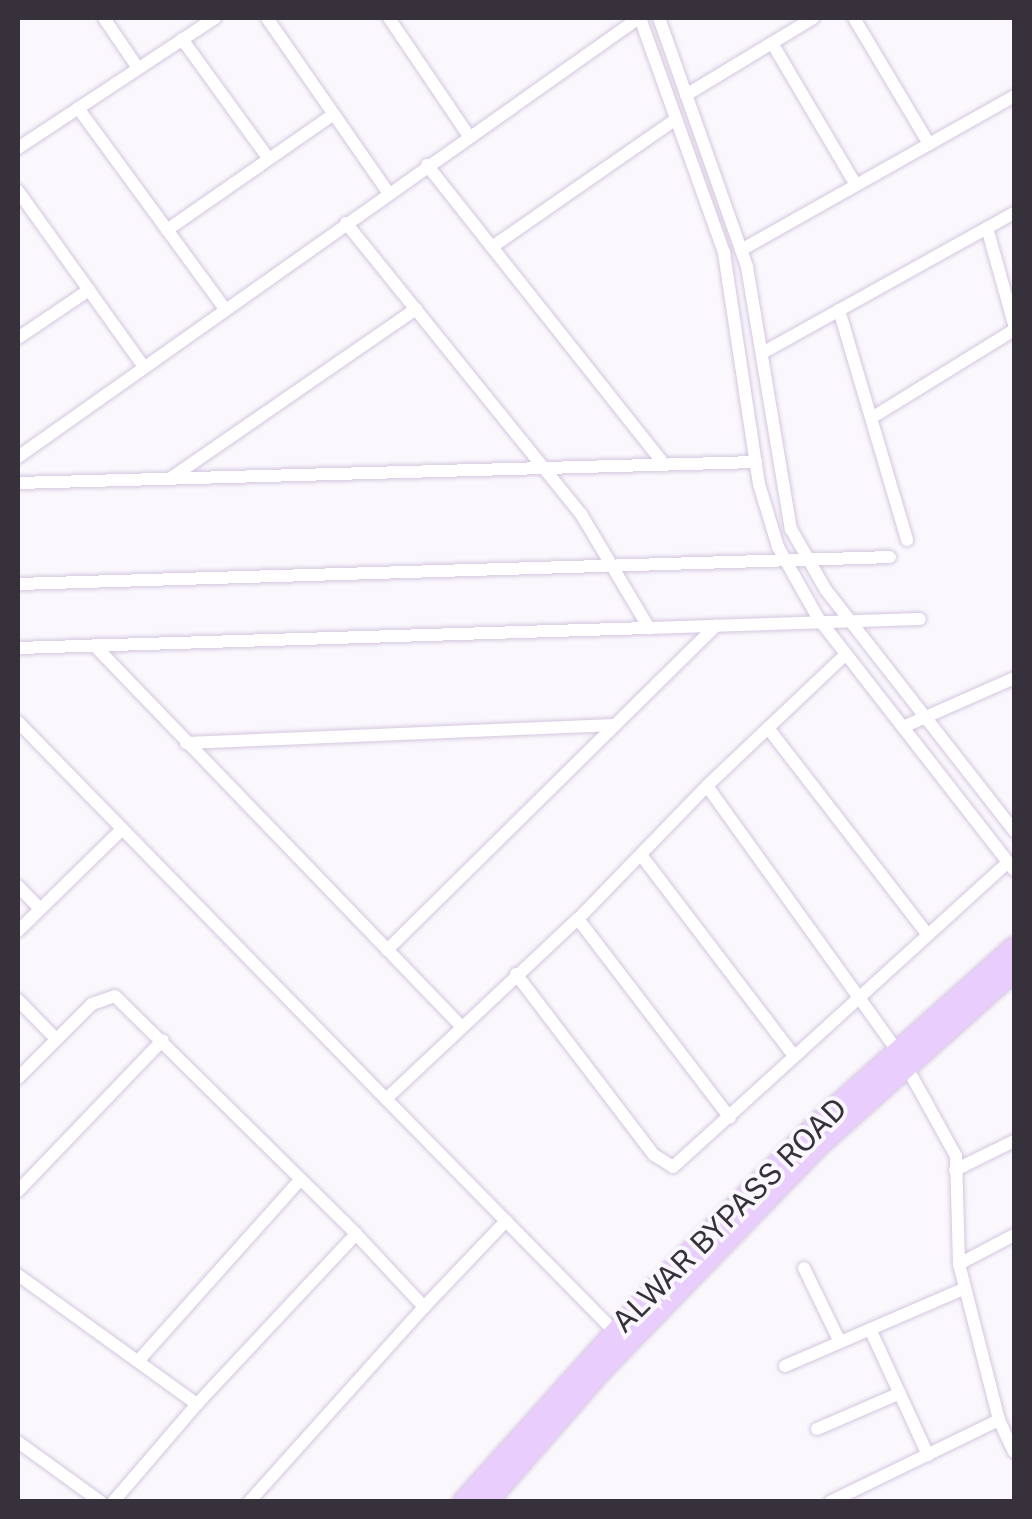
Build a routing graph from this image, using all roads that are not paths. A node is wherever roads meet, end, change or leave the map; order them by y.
1 (104, 18) edge
2 (216, 18) edge
3 (266, 18) edge
4 (389, 18) edge
5 (640, 18) edge
6 (659, 18) edge
7 (813, 18) edge
8 (854, 18) edge
9 (182, 40) junction
10 (772, 43) junction
11 (138, 68) junction
12 (686, 95) junction
13 (1014, 96) edge
14 (78, 108) junction
15 (334, 114) junction
16 (676, 120) junction
17 (469, 136) junction
18 (930, 144) junction
19 (18, 148) edge
20 (269, 160) junction
21 (427, 165) junction
22 (856, 185) junction
23 (18, 191) edge
24 (388, 192) junction
25 (1014, 214) edge
26 (346, 223) junction
27 (988, 228) junction
28 (167, 230) junction
29 (492, 247) junction
30 (740, 250) junction
31 (89, 290) junction
32 (225, 309) junction
33 (416, 309) junction
34 (840, 310) junction
35 (1014, 327) edge
36 (18, 338) edge
37 (764, 352) junction
38 (144, 367) junction
39 (873, 417) junction
40 (18, 456) edge
41 (756, 462) junction
42 (666, 464) junction
43 (545, 468) junction
44 (169, 479) junction
45 (18, 483) edge
46 (907, 540) dead end
47 (890, 556) dead end
48 (804, 559) junction
49 (784, 560) junction
50 (611, 564) junction
51 (18, 584) edge
52 (818, 618) junction
53 (850, 619) junction
54 (920, 619) dead end
55 (716, 625) junction
56 (649, 628) junction
57 (94, 645) junction
58 (18, 648) edge
59 (846, 654) junction
60 (1014, 678) edge
61 (925, 717) junction
62 (18, 722) edge
63 (614, 726) junction
64 (903, 727) junction
65 (768, 728) junction
66 (186, 743) junction
67 (707, 786) junction
68 (122, 829) junction
69 (1014, 832) edge
70 (640, 855) junction
71 (1012, 866) edge
72 (18, 886) edge
73 (40, 908) junction
74 (578, 920) junction
75 (18, 930) edge
76 (927, 934) junction
77 (1014, 947) edge
78 (388, 950) junction
79 (1014, 971) edge
80 (516, 974) junction
81 (856, 996) junction
82 (18, 1000) edge
83 (460, 1024) junction
84 (56, 1040) junction
85 (163, 1040) junction
86 (794, 1056) junction
87 (901, 1057) junction
88 (18, 1078) edge
89 (386, 1099) junction
90 (730, 1118) junction
91 (1014, 1141) edge
92 (955, 1170) junction
93 (301, 1179) junction
94 (18, 1191) edge
95 (506, 1221) junction
96 (356, 1234) junction
97 (1014, 1235) edge
98 (959, 1264) junction
99 (804, 1268) dead end
100 (18, 1275) edge
101 (964, 1288) junction
102 (424, 1307) junction
103 (870, 1329) junction
104 (613, 1330) junction
105 (840, 1342) junction
106 (140, 1359) junction
107 (784, 1366) dead end
108 (900, 1394) junction
109 (197, 1404) junction
110 (999, 1420) junction
111 (818, 1430) dead end
112 (18, 1442) edge
113 (1014, 1452) edge
114 (928, 1454) junction
115 (101, 1502) edge
116 (113, 1502) edge
117 (249, 1502) edge
118 (463, 1502) edge
119 (487, 1502) edge
120 (830, 1502) edge

1 - 11 street
2 - 9 street
3 - 15 street
4 - 17 street
5 - 16 street
5 - 17 street
6 - 12 street
7 - 10 street
8 - 18 street
9 - 11 street
9 - 20 street
10 - 12 street
10 - 22 street
11 - 14 street
12 - 30 street
13 - 18 street
14 - 19 street
14 - 28 street
15 - 20 street
15 - 24 street
16 - 29 street
16 - 41 street
17 - 21 street
18 - 22 street
20 - 28 street
21 - 24 street
21 - 29 street
22 - 30 street
23 - 31 street
24 - 26 street
25 - 27 street
26 - 32 street
26 - 33 street
27 - 34 street
27 - 35 street
28 - 32 street
29 - 42 street
30 - 37 street
31 - 36 street
31 - 38 street
32 - 38 street
33 - 43 street
33 - 44 street
34 - 37 street
34 - 39 street
35 - 39 street
37 - 48 street
38 - 40 street
39 - 46 street
41 - 42 street
41 - 49 street
42 - 43 street
43 - 44 street
43 - 50 street
44 - 45 street
47 - 48 street
48 - 49 street
48 - 53 street
49 - 50 street
49 - 52 street
50 - 51 street
50 - 56 street
52 - 53 street
52 - 55 street
52 - 59 street
53 - 54 street
53 - 61 street
55 - 56 street
55 - 63 street
56 - 57 street
57 - 58 street
57 - 66 street
59 - 64 street
59 - 65 street
60 - 61 street
61 - 64 street
61 - 69 street
62 - 68 street
63 - 66 street
63 - 78 street
64 - 71 street
65 - 67 street
65 - 76 street
66 - 78 street
67 - 70 street
67 - 81 street
68 - 73 street
68 - 89 street
70 - 74 street
70 - 86 street
71 - 76 street
72 - 73 street
73 - 75 street
74 - 80 street
74 - 90 street
76 - 81 street
77 - 87 main road, ALWAR BYPASS ROAD
78 - 83 street
79 - 87 main road, ALWAR BYPASS ROAD
80 - 83 street
80 - 90 street
81 - 86 street
81 - 87 street
82 - 84 street
83 - 89 street
84 - 85 street
84 - 88 street
85 - 93 street
85 - 94 street
86 - 90 street
87 - 92 street
87 - 104 main road, ALWAR BYPASS ROAD
87 - 119 main road, ALWAR BYPASS ROAD
89 - 95 street
91 - 92 street
92 - 98 street
93 - 96 street
93 - 106 street
95 - 102 street
95 - 104 street
96 - 102 street
96 - 109 street
97 - 98 street
98 - 101 street
99 - 105 street
100 - 106 street
101 - 103 street
101 - 110 street
102 - 117 street
103 - 105 street
103 - 108 street
104 - 118 main road, ALWAR BYPASS ROAD
105 - 107 street
106 - 109 street
108 - 111 street
108 - 114 street
109 - 116 street
110 - 113 street
110 - 114 street
112 - 115 street
114 - 120 street

